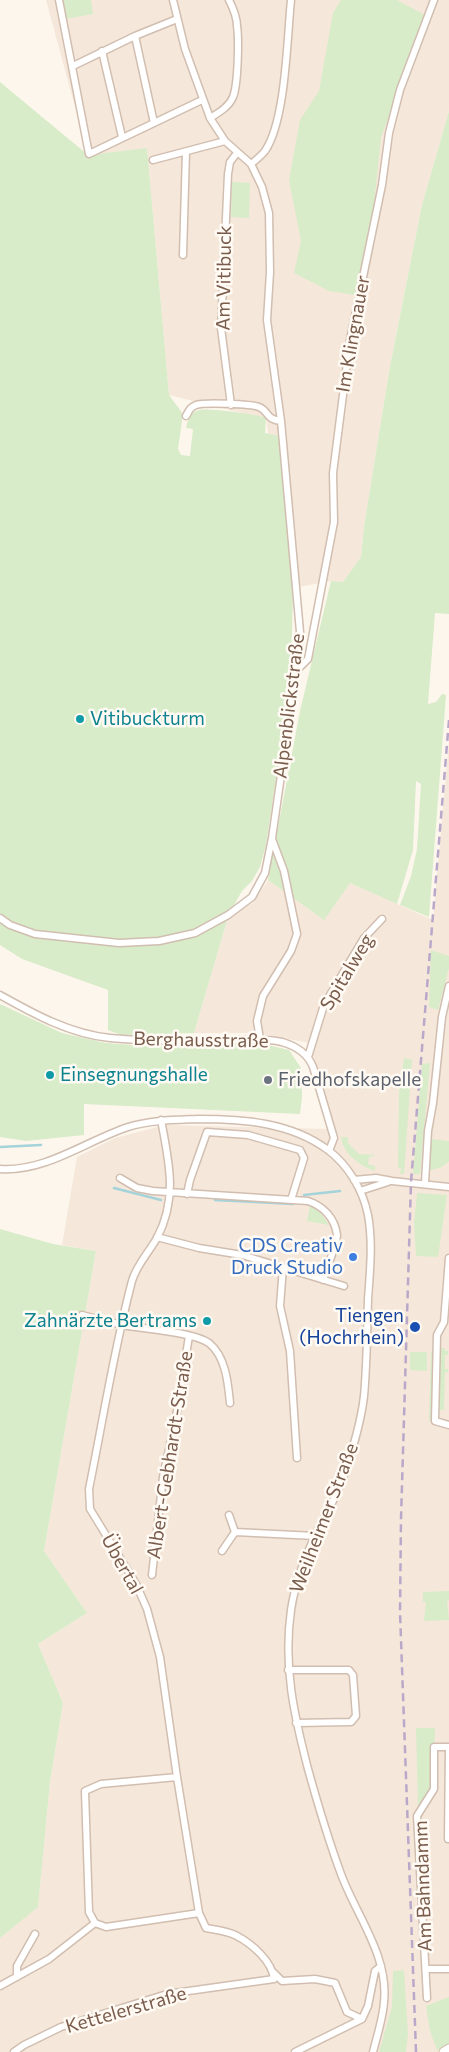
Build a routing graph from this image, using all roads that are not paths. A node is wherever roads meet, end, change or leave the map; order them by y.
1 (60, 0) edge
2 (174, 0) edge
3 (229, 0) edge
4 (291, 0) edge
5 (434, 0) edge
6 (177, 19) junction
7 (135, 36) junction
8 (102, 51) junction
9 (73, 66) junction
10 (202, 100) junction
11 (210, 118) junction
12 (154, 123) junction
13 (122, 138) junction
14 (225, 141) junction
15 (186, 152) junction
16 (237, 152) junction
17 (153, 160) dead end
18 (251, 164) junction
19 (183, 255) dead end
20 (231, 405) junction
21 (186, 416) dead end
22 (281, 421) junction
23 (296, 671) junction
24 (272, 838) junction
25 (0, 918) edge
26 (382, 919) dead end
27 (449, 986) edge
28 (0, 995) edge
29 (260, 1039) junction
30 (308, 1057) junction
31 (161, 1120) junction
32 (329, 1151) junction
33 (0, 1169) edge
34 (120, 1178) dead end
35 (354, 1180) junction
36 (392, 1182) junction
37 (425, 1183) junction
38 (449, 1187) edge
39 (360, 1191) junction
40 (171, 1192) junction
41 (187, 1194) junction
42 (291, 1200) junction
43 (157, 1237) junction
44 (449, 1258) edge
45 (283, 1267) junction
46 (448, 1267) edge
47 (323, 1280) junction
48 (344, 1286) dead end
49 (82, 1315) dead end
50 (446, 1322) edge
51 (122, 1325) junction
52 (189, 1336) junction
53 (230, 1403) dead end
54 (449, 1425) edge
55 (297, 1458) dead end
56 (230, 1515) dead end
57 (235, 1532) junction
58 (315, 1536) junction
59 (222, 1550) dead end
60 (152, 1575) dead end
61 (288, 1670) junction
62 (296, 1723) junction
63 (449, 1747) edge
64 (177, 1777) junction
65 (448, 1839) edge
66 (199, 1913) junction
67 (94, 1923) junction
68 (35, 1934) dead end
69 (381, 1966) junction
70 (426, 1969) junction
71 (449, 1969) edge
72 (273, 1975) junction
73 (17, 1976) junction
74 (0, 1986) edge
75 (427, 1998) dead end
76 (362, 2019) junction
77 (449, 2049) edge
78 (14, 2052) edge
79 (296, 2052) edge
80 (373, 2052) edge
81 (444, 2052) edge

1 - 9 street
2 - 6 street, Alpenblickstraße
3 - 11 street
4 - 18 street
5 - 23 street, Im Klingnauer
6 - 7 street
6 - 10 street, Alpenblickstraße
7 - 8 street
7 - 12 street
8 - 9 street
8 - 13 street
9 - 13 street
10 - 11 street, Alpenblickstraße
10 - 12 street
11 - 14 street, Alpenblickstraße
12 - 13 street
14 - 15 street
14 - 16 street, Alpenblickstraße
15 - 17 street
15 - 19 street
16 - 18 street, Alpenblickstraße
16 - 20 street, Am Vitibuck
18 - 22 street, Alpenblickstraße
20 - 21 street
20 - 22 street
22 - 23 street, Alpenblickstraße
23 - 24 street, Alpenblickstraße
24 - 25 street, Alpenblickstraße
24 - 29 street
26 - 30 street, Spitalweg
27 - 37 street
28 - 29 street, Berghausstraße
29 - 30 street, Berghausstraße
30 - 32 street
31 - 32 street, Weilheimer Straße
31 - 33 street, Weilheimer Straße
31 - 40 street, Übertal
32 - 35 street, Weilheimer Straße
34 - 40 street
35 - 36 street
35 - 39 street, Weilheimer Straße
36 - 37 street
36 - 39 street
37 - 38 street
39 - 58 street, Weilheimer Straße
40 - 41 street
40 - 43 street, Übertal
41 - 42 street
41 - 42 street
42 - 47 street
43 - 45 street
43 - 51 street, Übertal
44 - 46 street
45 - 47 street
45 - 55 street
46 - 50 street
47 - 48 street
49 - 51 street, Albert-Gebhardt-Straße
50 - 54 street
51 - 52 street, Albert-Gebhardt-Straße
51 - 64 street, Übertal
52 - 53 street, Albert-Gebhardt-Straße
52 - 60 street, Albert-Gebhardt-Straße
56 - 57 street
57 - 58 street
57 - 59 street
58 - 61 street, Weilheimer Straße
61 - 62 street, Weilheimer Straße
61 - 62 street
62 - 69 street, Weilheimer Straße
63 - 65 street
63 - 70 street, Am Bahndamm
64 - 66 street, Übertal
64 - 67 street
66 - 67 street
66 - 72 street
67 - 73 street
68 - 73 street
69 - 76 street
69 - 80 street, Weilheimer Straße
70 - 71 street, Am Bahndamm
70 - 75 street, Am Bahndamm
72 - 76 street
72 - 78 street, Kettelerstraße
73 - 74 street
76 - 79 street
77 - 81 main road

